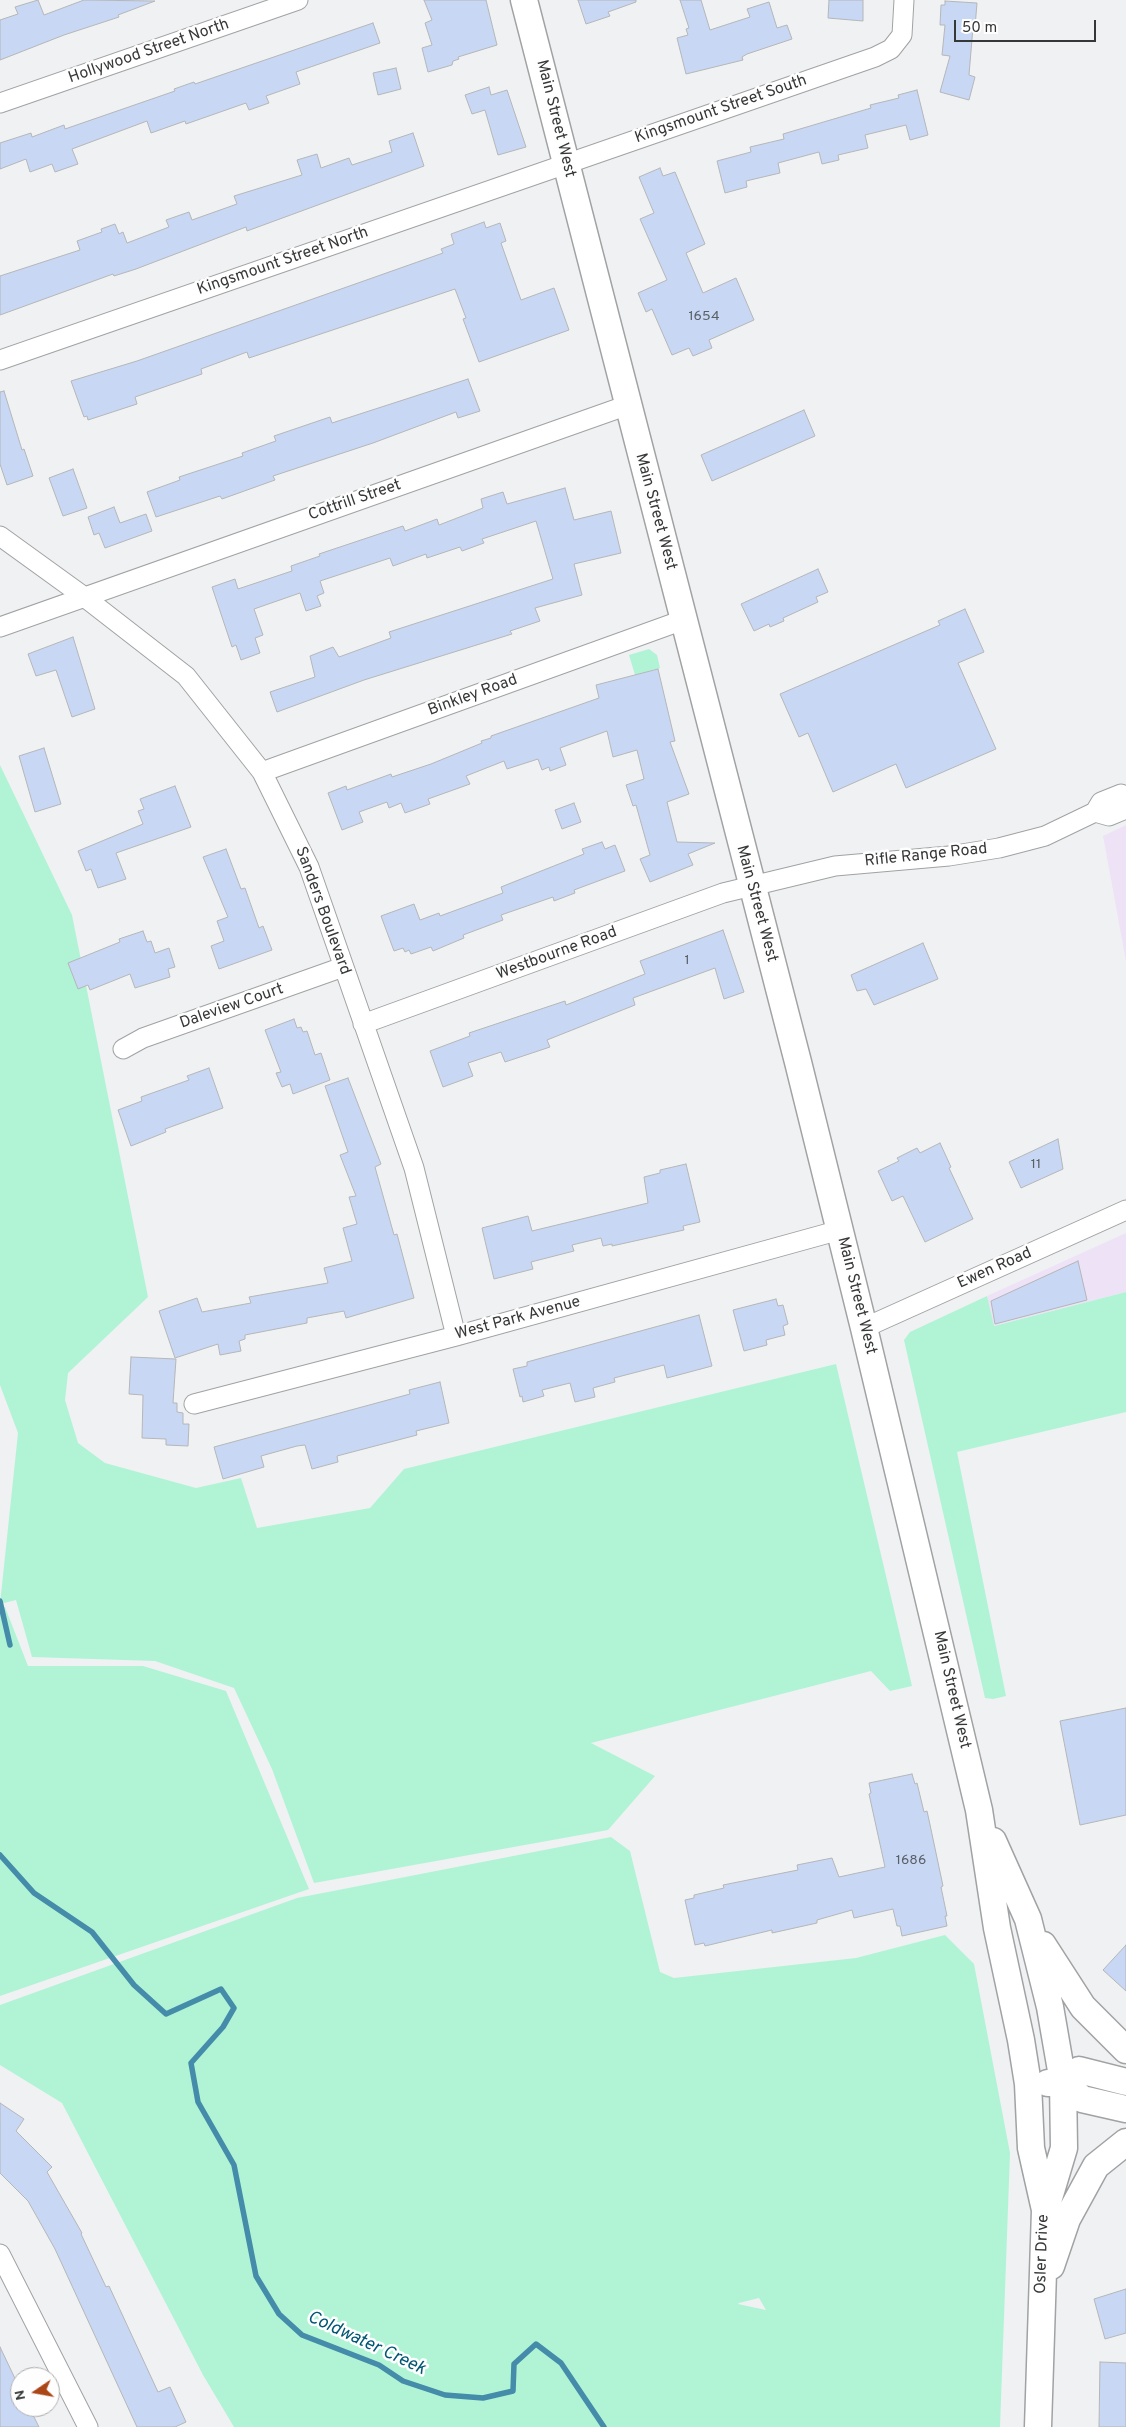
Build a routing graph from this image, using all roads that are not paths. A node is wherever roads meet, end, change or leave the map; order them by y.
1 (298, 0) edge
2 (524, 0) edge
3 (904, 0) edge
4 (0, 103) edge
5 (566, 163) junction
6 (0, 360) edge
7 (628, 405) junction
8 (0, 536) edge
9 (83, 596) junction
10 (683, 620) junction
11 (0, 627) edge
12 (262, 772) junction
13 (1126, 796) edge
14 (1126, 809) edge
15 (1095, 812) junction
16 (752, 886) junction
17 (342, 967) junction
18 (364, 1024) junction
19 (123, 1049) dead end
20 (1126, 1210) edge
21 (840, 1230) junction
22 (864, 1328) junction
23 (456, 1336) junction
24 (194, 1404) dead end
25 (979, 1810) junction
26 (1028, 1919) junction
27 (1126, 2050) edge
28 (1062, 2082) junction
29 (1126, 2082) edge
30 (1028, 2084) junction
31 (1126, 2109) edge
32 (1126, 2142) edge
33 (1046, 2210) junction
34 (0, 2254) edge
35 (1042, 2289) junction
36 (88, 2427) edge
37 (1038, 2427) edge

1 - 4 street, Hollywood Street North
2 - 5 main road, Main Street West
3 - 5 street, Kingsmount Street South
5 - 6 street, Kingsmount Street North
5 - 7 main road, Main Street West
7 - 9 street, Cottrill Street
7 - 10 main road, Main Street West
8 - 9 street, Sanders Boulevard
9 - 11 street, Cottrill Street
9 - 12 street, Sanders Boulevard
10 - 12 street, Binkley Road
10 - 16 main road, Main Street West
12 - 17 street, Sanders Boulevard
13 - 15 street, Rifle Range Road
14 - 15 street, Rifle Range Road
15 - 16 street, Rifle Range Road
16 - 18 street, Westbourne Road
16 - 21 main road, Main Street West
17 - 18 street, Sanders Boulevard
17 - 19 street, Daleview Court
18 - 23 street, Sanders Boulevard
20 - 22 street, Ewen Road
21 - 22 main road, Main Street West
21 - 23 street, West Park Avenue
22 - 25 main road, Main Street West
23 - 24 street, West Park Avenue
25 - 26 main road, Main Street West
25 - 30 main road, Main Street West
26 - 27 main road
26 - 28 main road, Main Street West
28 - 29 main road
28 - 30 main road
28 - 31 main road
28 - 33 main road, Main Street West
30 - 33 main road, Osler Drive
32 - 35 main road
33 - 35 main road, Osler Drive
34 - 36 street
35 - 37 main road, Osler Drive

